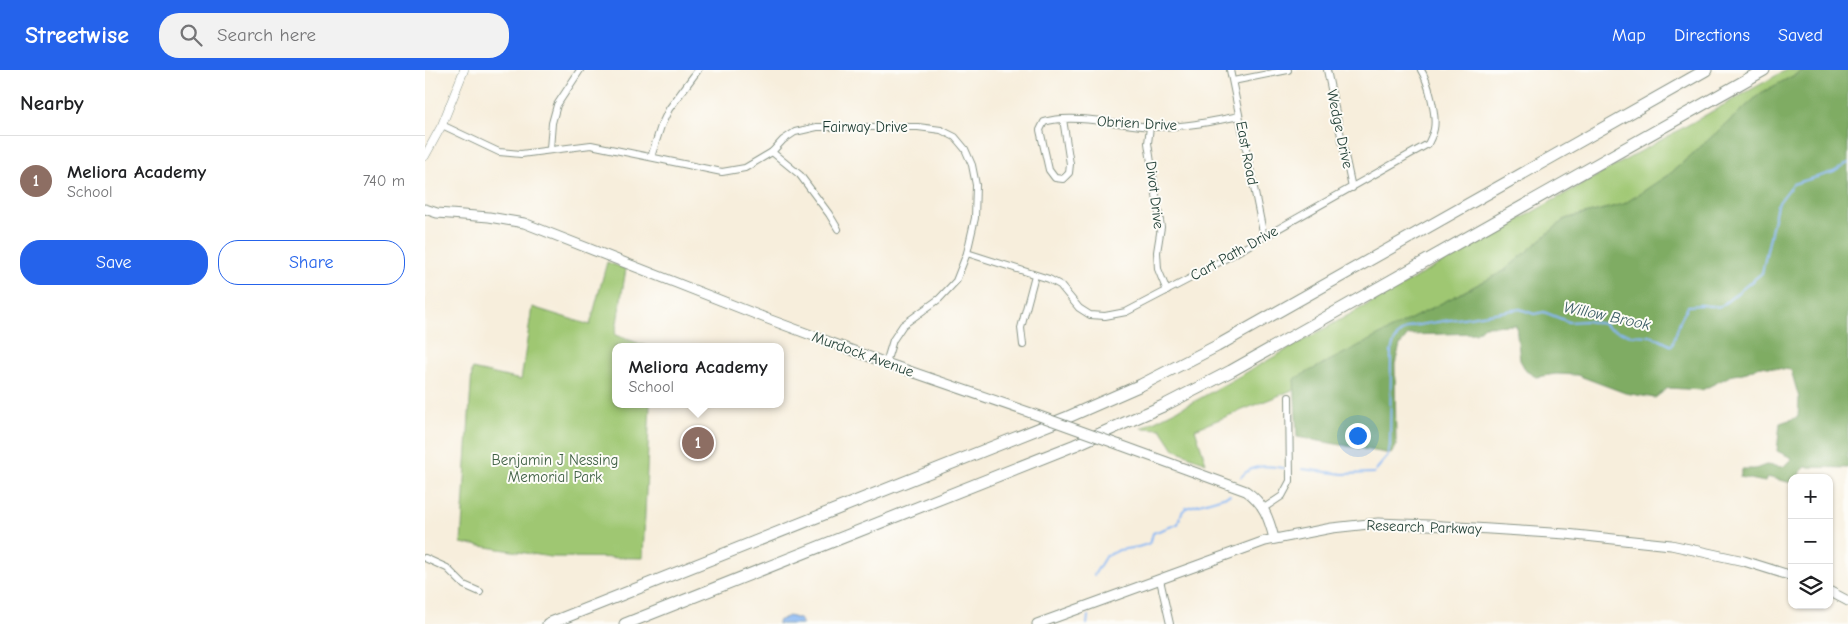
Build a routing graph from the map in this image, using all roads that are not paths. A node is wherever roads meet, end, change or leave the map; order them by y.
1 (464, 70) edge
2 (580, 70) edge
3 (698, 70) edge
4 (1230, 70) edge
5 (1287, 70) edge
6 (1327, 70) edge
7 (1421, 70) edge
8 (1706, 70) edge
9 (1764, 70) edge
10 (1233, 81) junction
11 (1239, 116) junction
12 (1063, 120) junction
13 (442, 125) junction
14 (1150, 127) junction
15 (550, 149) junction
16 (772, 152) junction
17 (425, 156) edge
18 (651, 157) junction
19 (1352, 188) junction
20 (425, 209) edge
21 (838, 229) dead end
22 (1264, 236) junction
23 (967, 253) junction
24 (1035, 275) junction
25 (1167, 291) junction
26 (1023, 345) dead end
27 (886, 362) junction
28 (1289, 397) dead end
29 (1264, 508) junction
30 (1274, 538) junction
31 (425, 558) edge
32 (1788, 575) edge
33 (1159, 580) junction
34 (480, 592) dead end
35 (1833, 593) edge
36 (1848, 601) edge
37 (548, 624) edge
38 (625, 624) edge
39 (1037, 624) edge
40 (1170, 624) edge

1 - 13 street
2 - 15 street
3 - 18 street
4 - 10 street, East Road
5 - 10 street
6 - 19 street, Wedge Drive
7 - 19 street, Cart Path Drive
8 - 37 highway
9 - 38 highway
10 - 11 street, East Road
11 - 14 street, Obrien Drive
11 - 22 street, East Road
12 - 12 street, Obrien Drive
12 - 14 street, Obrien Drive
13 - 15 street, Fairway Drive
13 - 17 street
14 - 25 street, Divot Drive
15 - 18 street, Fairway Drive
16 - 18 street, Fairway Drive
16 - 21 street
16 - 23 street, Fairway Drive
19 - 22 street, Cart Path Drive
20 - 27 main road, Murdock Avenue
22 - 25 street, Cart Path Drive
23 - 24 street, Cart Path Drive
23 - 27 street, Fairway Drive
24 - 25 street, Cart Path Drive
24 - 26 street
27 - 29 main road, Murdock Avenue, bridge
28 - 29 street
29 - 30 main road
30 - 32 main road, Research Parkway
30 - 33 main road, Research Parkway
31 - 34 street
33 - 39 main road, Research Parkway
33 - 40 street
35 - 36 main road

